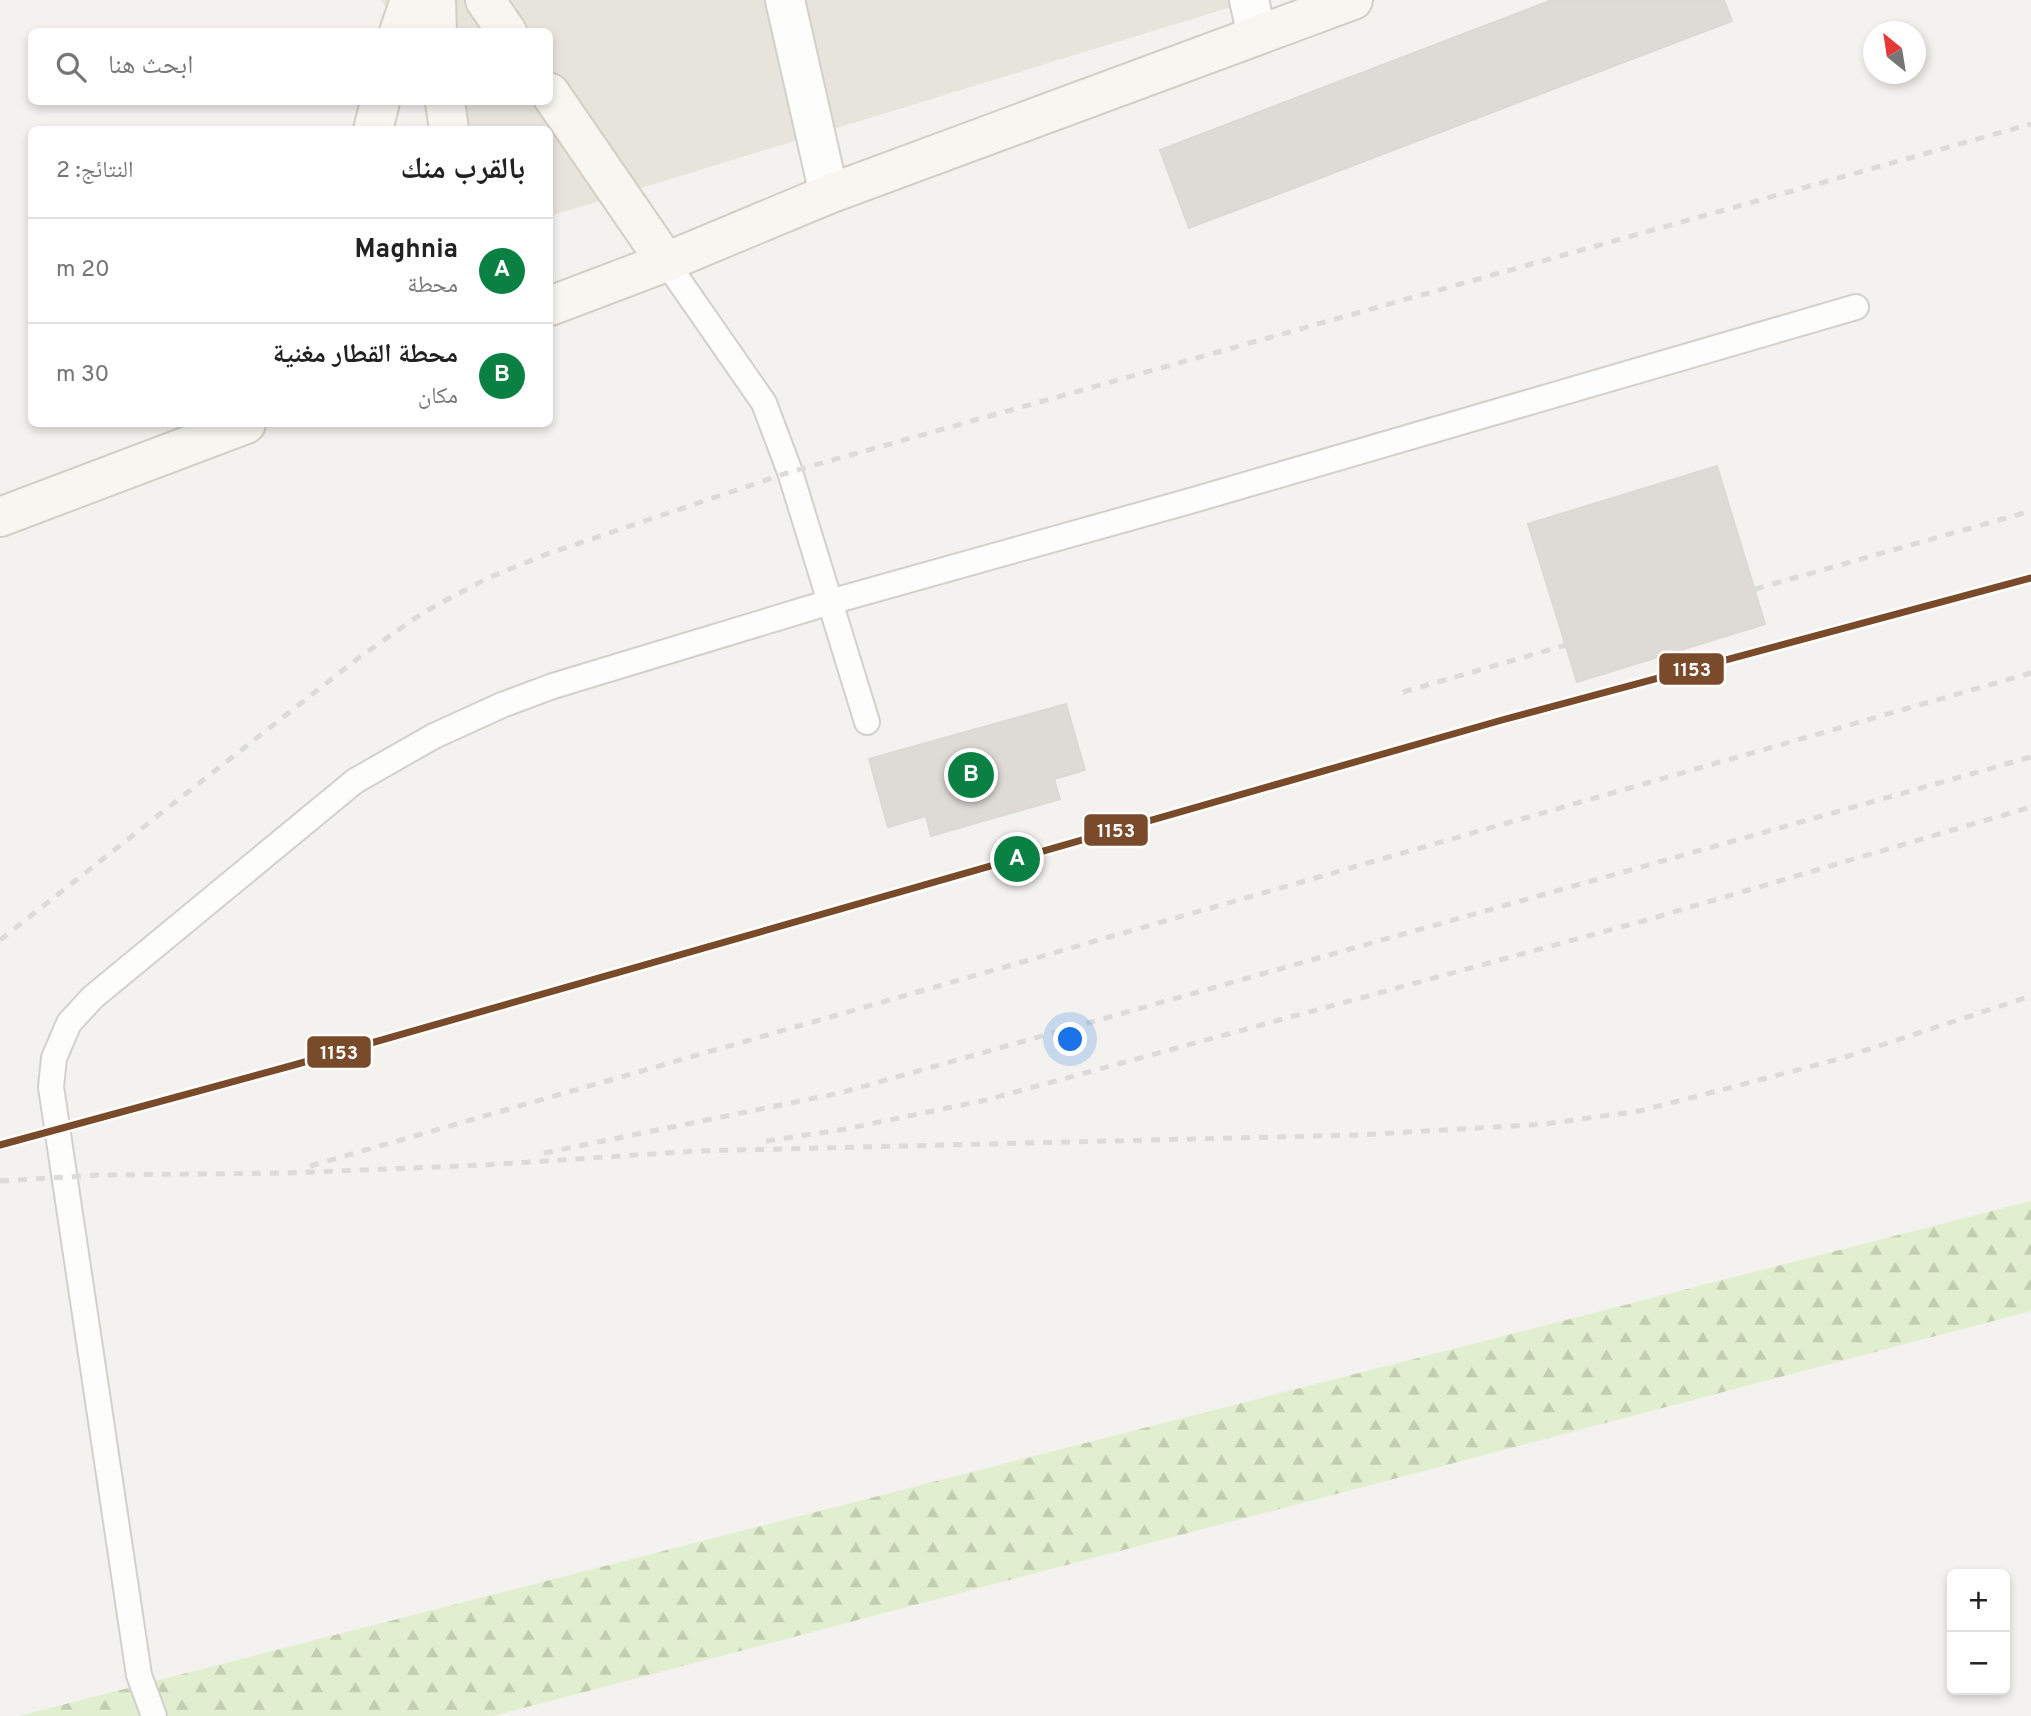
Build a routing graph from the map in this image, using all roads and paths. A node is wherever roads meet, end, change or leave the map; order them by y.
1 (410, 0) edge
2 (436, 0) edge
3 (485, 0) edge
4 (785, 0) edge
5 (1353, 0) edge
6 (1253, 18) edge
7 (400, 28) edge
8 (438, 28) edge
9 (504, 28) edge
10 (553, 97) edge
11 (379, 105) edge
12 (445, 105) edge
13 (374, 126) edge
14 (448, 126) edge
15 (829, 194) junction
16 (666, 262) junction
17 (553, 305) edge
18 (1856, 307) dead end
19 (231, 427) edge
20 (0, 517) edge
21 (830, 602) junction
22 (867, 722) dead end
23 (155, 1716) edge

1 - 7 street
2 - 8 street
3 - 9 street
4 - 15 street
5 - 6 street
6 - 15 street
10 - 16 street
11 - 13 street
12 - 14 street
15 - 16 street
16 - 17 street
16 - 21 lane
18 - 21 lane
19 - 20 street
21 - 22 lane
21 - 23 lane

